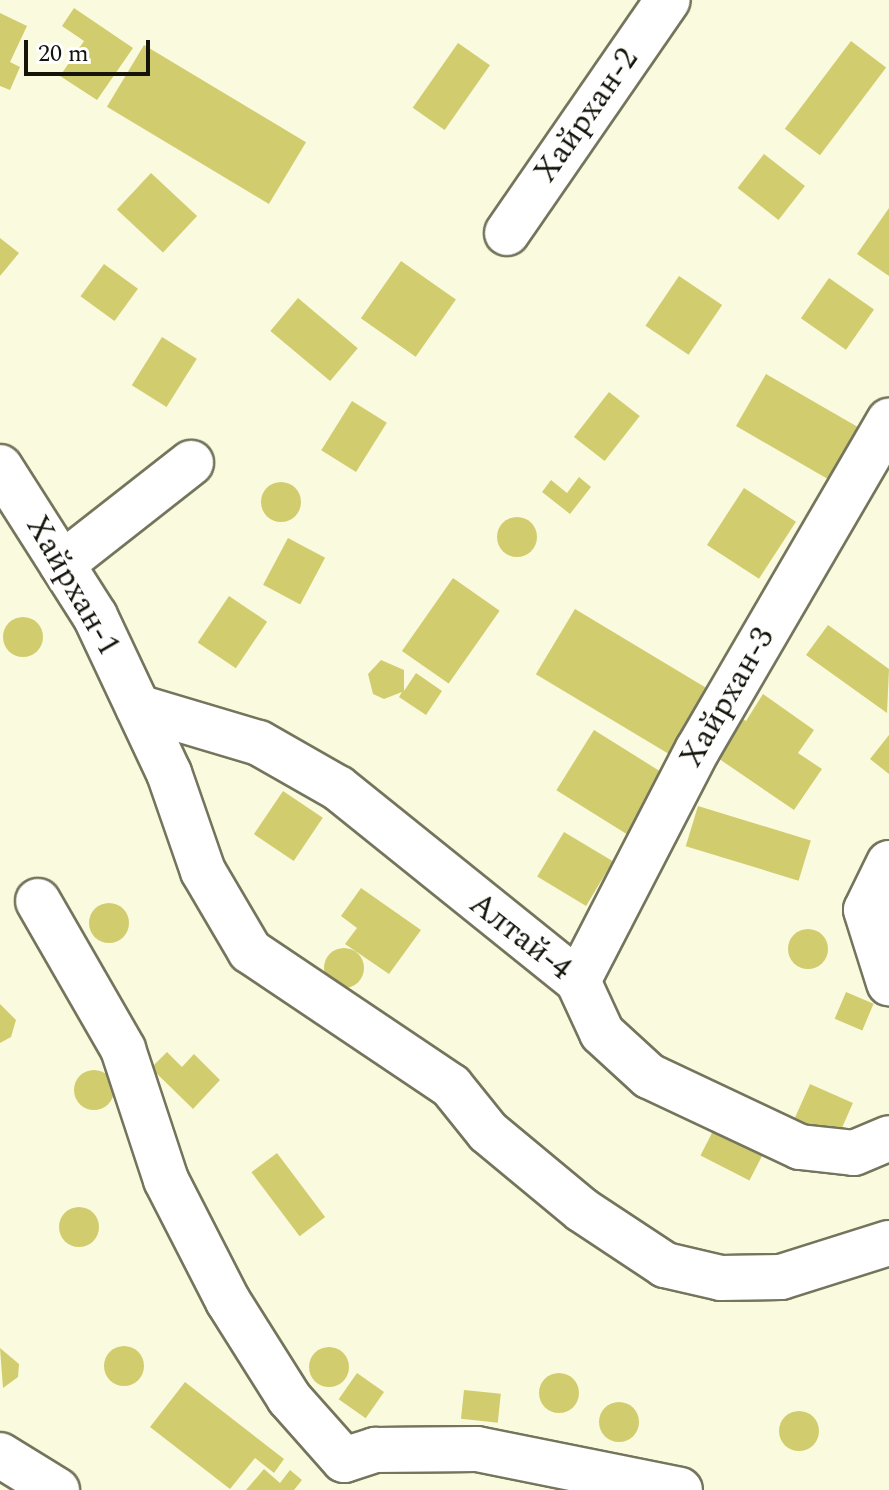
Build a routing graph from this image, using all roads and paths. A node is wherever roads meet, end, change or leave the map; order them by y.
1 (668, 0) edge
2 (507, 233) dead end
3 (889, 421) edge
4 (191, 463) dead end
5 (0, 467) edge
6 (62, 564) junction
7 (138, 707) junction
8 (889, 863) edge
9 (38, 901) dead end
10 (578, 981) junction
11 (889, 983) edge
12 (889, 1138) edge
13 (889, 1243) edge
14 (0, 1455) edge
15 (336, 1475) edge
16 (57, 1490) edge
17 (680, 1490) edge

1 - 2 street, Хайрхан-2
3 - 10 street, Хайрхан-3
4 - 6 street
5 - 6 street, Хайрхан-1
6 - 7 street, Хайрхан-1
7 - 10 street, Алтай-4
7 - 13 street, Хайрхан-1
8 - 11 street
9 - 15 street
10 - 12 street, Алтай-4
14 - 16 street
15 - 17 street

